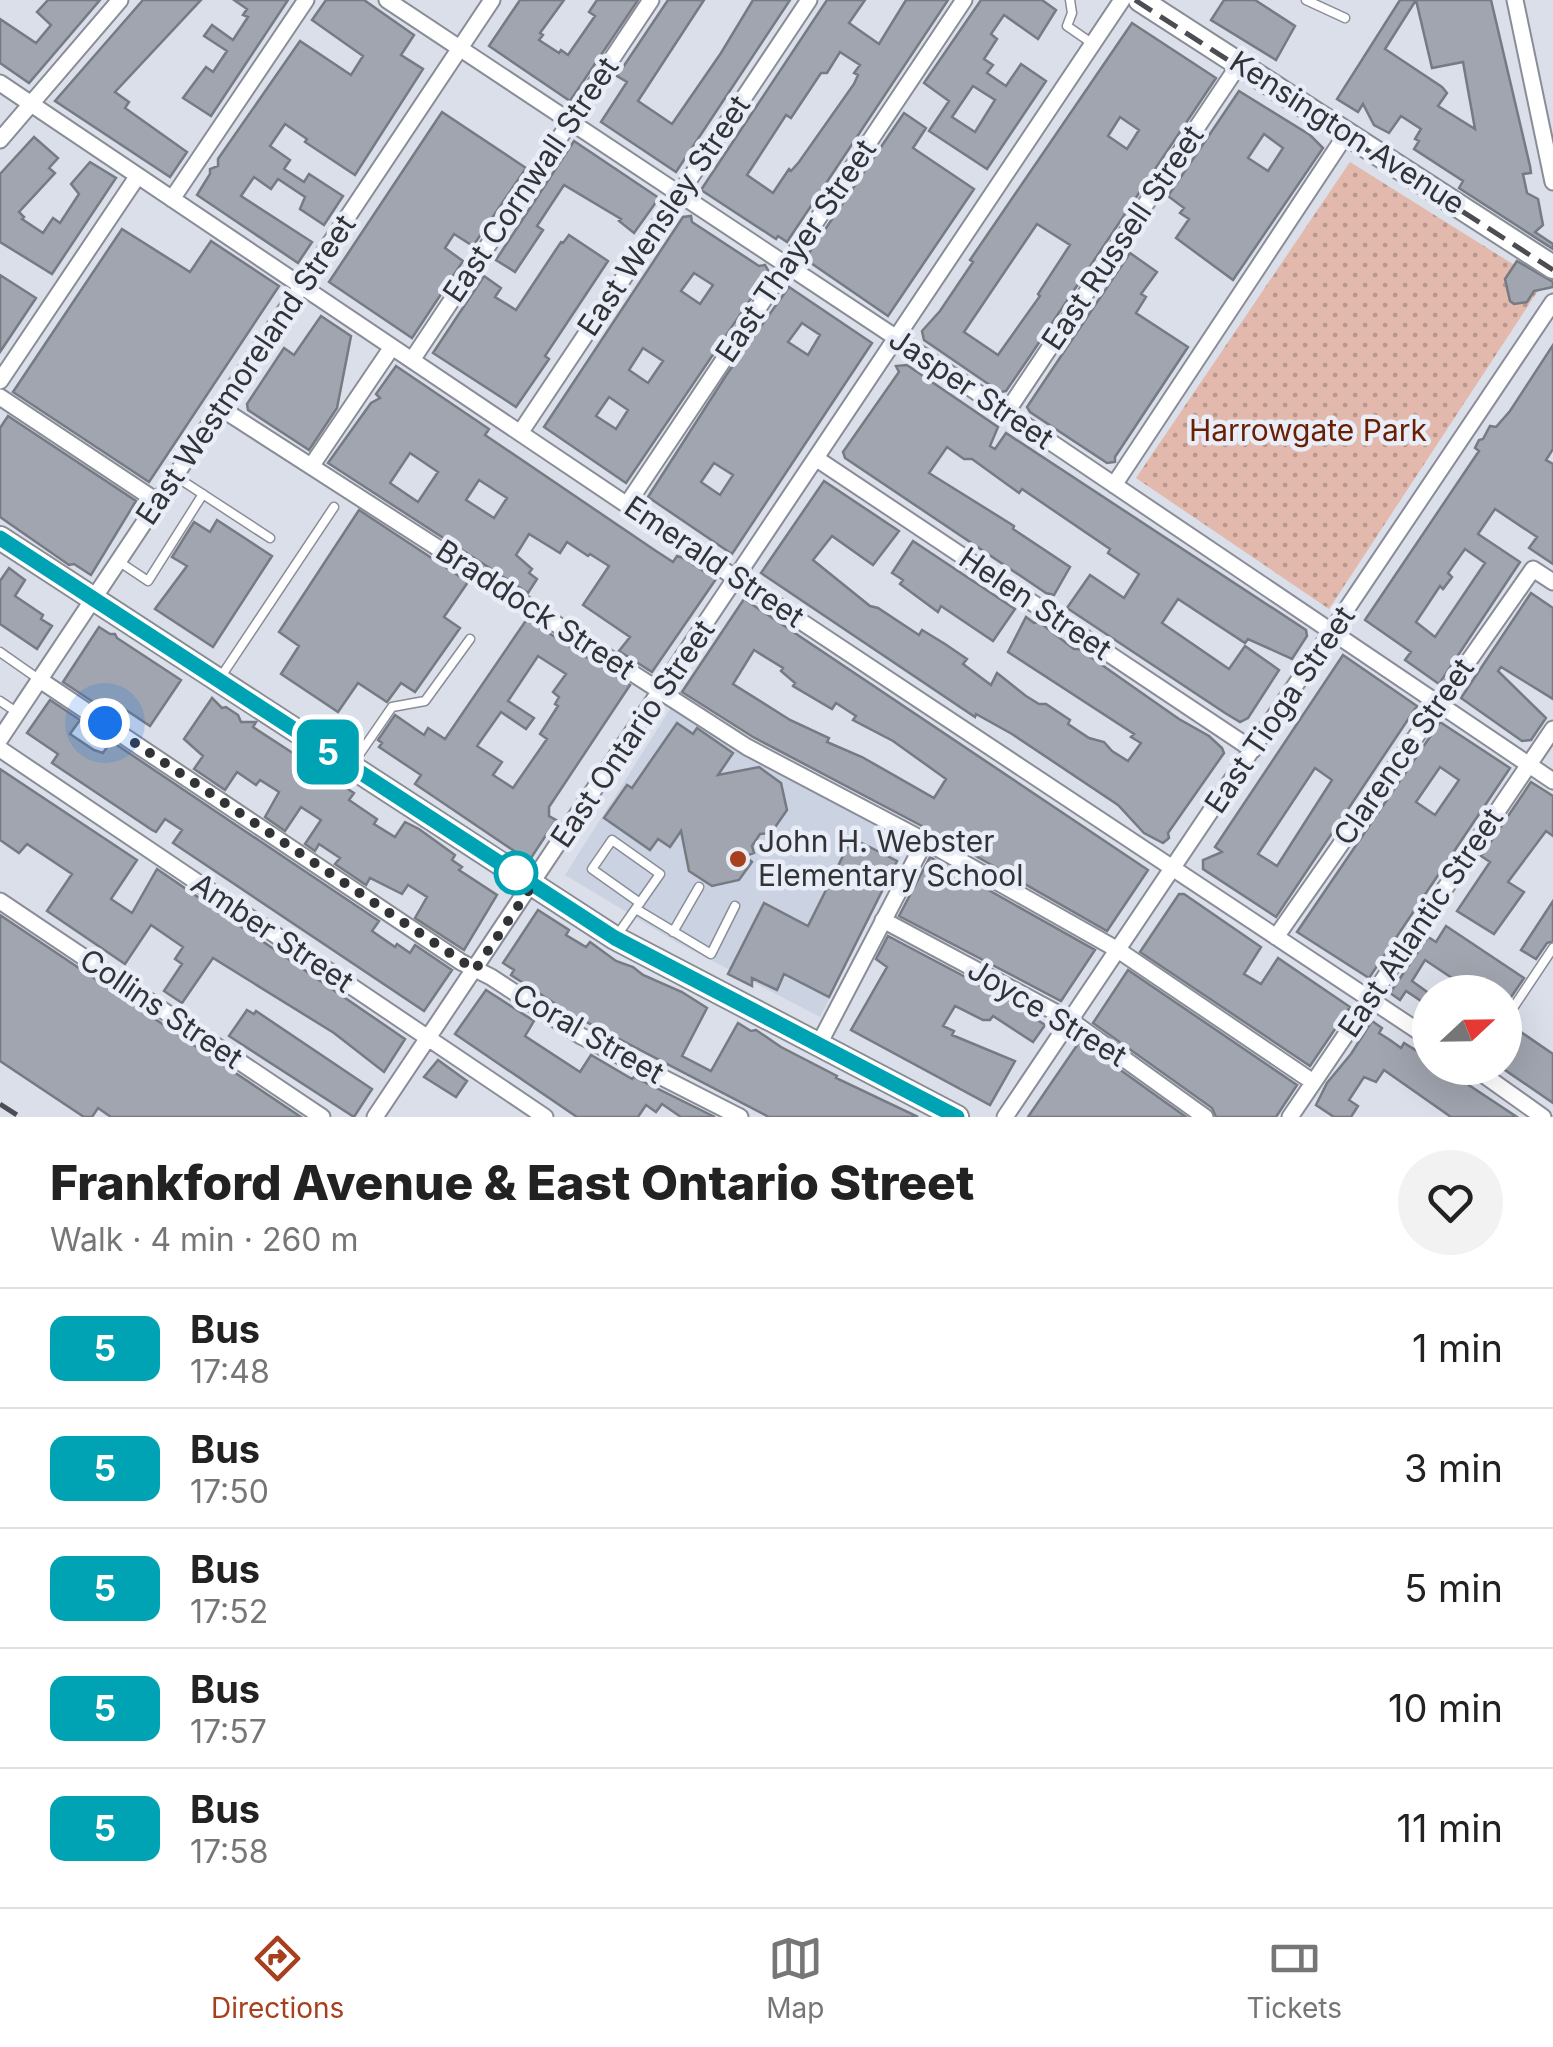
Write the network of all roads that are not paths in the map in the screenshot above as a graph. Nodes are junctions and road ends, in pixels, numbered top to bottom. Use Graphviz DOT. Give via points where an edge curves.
graph roads {
  1 [pos="120,0"];
  2 [pos="306,0"];
  3 [pos="386,0"];
  4 [pos="492,0"];
  5 [pos="651,0"];
  6 [pos="809,0"];
  7 [pos="964,0"];
  8 [pos="1070,0"];
  9 [pos="1122,0"];
  10 [pos="1140,0"];
  11 [pos="1306,0"];
  12 [pos="1515,0"];
  13 [pos="1345,18"];
  14 [pos="1094,44"];
  15 [pos="460,49"];
  16 [pos="1240,63"];
  17 [pos="0,83"];
  18 [pos="32,104"];
  19 [pos="570,121"];
  20 [pos="1347,133"];
  21 [pos="0,140"];
  22 [pos="137,177"];
  23 [pos="1553,182"];
  24 [pos="678,196"];
  25 [pos="172,199"];
  26 [pos="786,266"];
  27 [pos="1553,266"];
  28 [pos="302,287"];
  29 [pos="1553,302"];
  30 [pos="898,339"];
  31 [pos="392,348"];
  32 [pos="412,360"];
  33 [pos="0,381"];
  34 [pos="0,396"];
  35 [pos="222,408"];
  36 [pos="1006,413"];
  37 [pos="520,432"];
  38 [pos="817,458"];
  39 [pos="312,466"];
  40 [pos="176,476"];
  41 [pos="1114,485"];
  42 [pos="204,494"];
  43 [pos="158,502"];
  44 [pos="628,503"];
  45 [pos="334,506"];
  46 [pos="0,538"];
  47 [pos="270,538"];
  48 [pos="118,561"];
  49 [pos="737,579"];
  50 [pos="1553,582"];
  51 [pos="93,598"];
  52 [pos="1332,633"];
  53 [pos="470,639"];
  54 [pos="0,652"];
  55 [pos="40,680"];
  56 [pos="218,682"];
  57 [pos="662,692"];
  58 [pos="0,702"];
  59 [pos="1438,704"];
  60 [pos="18,713"];
  61 [pos="1553,729"];
  62 [pos="0,739"];
  63 [pos="0,748"];
  64 [pos="1253,750"];
  65 [pos="1528,765"];
  66 [pos="351,767"];
  67 [pos="1553,781"];
  68 [pos="925,841"];
  69 [pos="1173,869"];
  70 [pos="533,884"];
  71 [pos="698,887"];
  72 [pos="0,901"];
  73 [pos="638,906"];
  74 [pos="735,906"];
  75 [pos="883,920"];
  76 [pos="673,932"];
  77 [pos="1276,936"];
  78 [pos="615,938"];
  79 [pos="1553,948"];
  80 [pos="1118,950"];
  81 [pos="475,970"];
  82 [pos="1522,994"];
  83 [pos="1369,1000"];
  84 [pos="1070,1020"];
  85 [pos="1412,1027"];
  86 [pos="427,1038"];
  87 [pos="819,1044"];
  88 [pos="1313,1082"];
  89 [pos="1498,1085"];
  90 [pos="1297,1114"];
  91 [pos="322,1117"];
  92 [pos="375,1117"];
  93 [pos="545,1117"];
  94 [pos="740,1117"];
  95 [pos="957,1117"];
  96 [pos="1005,1117"];
  97 [pos="1205,1117"];
  98 [pos="1543,1117"];
  1 -- 18 [label="street"];
  2 -- 25 [label="street"];
  3 -- 15 [label="street, Jasper Street"];
  4 -- 15 [label="street, East Westmoreland Street"];
  5 -- 19 [label="street, East Cornwall Street"];
  6 -- 24 [label="street, East Wensley Street"];
  7 -- 26 [label="street, East Thayer Street"];
  8 -- 14 [label="lane" via="1067,26"];
  9 -- 14 [label="street, East Ontario Street"];
  10 -- 16 [label="main road, Kensington Avenue"];
  11 -- 13 [label="lane"];
  12 -- 23 [label="street"];
  14 -- 30 [label="street, East Ontario Street"];
  15 -- 19 [label="street, Jasper Street"];
  15 -- 28 [label="street, East Westmoreland Street"];
  16 -- 20 [label="main road, Kensington Avenue"];
  16 -- 36 [label="street, East Russell Street"];
  17 -- 18 [label="street, Emerald Street"];
  18 -- 21 [label="street"];
  18 -- 22 [label="street, Emerald Street"];
  19 -- 24 [label="street, Jasper Street"];
  19 -- 32 [label="street, East Cornwall Street"];
  20 -- 27 [label="main road, Kensington Avenue"];
  20 -- 41 [label="street"];
  22 -- 25 [label="street, Emerald Street"];
  22 -- 33 [label="street"];
  24 -- 26 [label="street, Jasper Street"];
  24 -- 37 [label="street, East Wensley Street"];
  25 -- 28 [label="street, Emerald Street"];
  26 -- 30 [label="street, Jasper Street"];
  26 -- 44 [label="street, East Thayer Street"];
  28 -- 31 [label="street, Emerald Street"];
  28 -- 35 [label="street, East Westmoreland Street"];
  29 -- 52 [label="street, East Tioga Street"];
  30 -- 36 [label="street, Jasper Street"];
  30 -- 38 [label="street, East Ontario Street"];
  31 -- 32 [label="street, Emerald Street"];
  31 -- 39 [label="street"];
  32 -- 37 [label="street, Emerald Street"];
  34 -- 43 [label="street"];
  35 -- 39 [label="street, Braddock Street"];
  35 -- 40 [label="street, East Westmoreland Street"];
  36 -- 41 [label="street, Jasper Street"];
  37 -- 44 [label="street, Emerald Street"];
  38 -- 49 [label="street, East Ontario Street"];
  38 -- 64 [label="street, Helen Street"];
  39 -- 57 [label="street, Braddock Street"];
  40 -- 42 [label="lane"];
  40 -- 43 [label="street, East Westmoreland Street"];
  41 -- 52 [label="street, Jasper Street"];
  42 -- 47 [label="lane"];
  42 -- 48 [label="lane" via="148,581"];
  43 -- 48 [label="street, East Westmoreland Street"];
  44 -- 49 [label="street, Emerald Street"];
  45 -- 56 [label="lane"];
  46 -- 51 [label="main road"];
  48 -- 51 [label="street, East Westmoreland Street"];
  49 -- 57 [label="street, East Ontario Street"];
  49 -- 69 [label="street, Emerald Street"];
  50 -- 59 [label="street, Clarence Street" via="1533,568"];
  51 -- 55 [label="street, East Westmoreland Street"];
  51 -- 56 [label="main road"];
  52 -- 59 [label="street, Jasper Street"];
  52 -- 64 [label="street, East Tioga Street"];
  53 -- 66 [label="lane" via="425,701 392,707"];
  54 -- 55 [label="lane"];
  55 -- 60 [label="street, East Westmoreland Street"];
  55 -- 81 [label="street, Coral Street"];
  56 -- 66 [label="main road"];
  57 -- 68 [label="street, Braddock Street" via="747,747"];
  57 -- 70 [label="street, East Ontario Street"];
  58 -- 60 [label="lane"];
  59 -- 65 [label="street, Jasper Street"];
  59 -- 77 [label="street, Clarence Street"];
  60 -- 62 [label="street, East Westmoreland Street"];
  61 -- 65 [label="street, East Atlantic Street"];
  63 -- 86 [label="street, Amber Street"];
  64 -- 69 [label="street, East Tioga Street"];
  65 -- 67 [label="street, Jasper Street"];
  65 -- 83 [label="street, East Atlantic Street"];
  66 -- 70 [label="main road"];
  68 -- 75 [label="street"];
  68 -- 80 [label="street, Braddock Street"];
  69 -- 77 [label="street, Emerald Street"];
  69 -- 80 [label="street, East Tioga Street"];
  70 -- 78 [label="main road"];
  70 -- 81 [label="street, East Ontario Street"];
  71 -- 76 [label="lane"];
  72 -- 91 [label="street, Collins Street"];
  73 -- 73 [label="lane" via="660,874 612,840 592,869"];
  73 -- 76 [label="lane"];
  73 -- 78 [label="lane"];
  74 -- 76 [label="lane" via="711,954"];
  75 -- 84 [label="street, Joyce Street"];
  75 -- 87 [label="street"];
  77 -- 83 [label="street, Emerald Street"];
  78 -- 87 [label="main road"];
  79 -- 82 [label="lane"];
  80 -- 84 [label="street, East Tioga Street"];
  80 -- 88 [label="street, Braddock Street"];
  81 -- 86 [label="street, East Ontario Street"];
  81 -- 94 [label="street, Coral Street" via="581,1036"];
  83 -- 85 [label="street, Emerald Street"];
  83 -- 88 [label="street, East Atlantic Street"];
  84 -- 96 [label="street, East Tioga Street"];
  84 -- 97 [label="street, Joyce Street"];
  86 -- 92 [label="street, East Ontario Street"];
  86 -- 93 [label="street, Amber Street"];
  87 -- 95 [label="main road"];
  88 -- 90 [label="street, East Atlantic Street"];
  89 -- 98 [label="street"];
}
